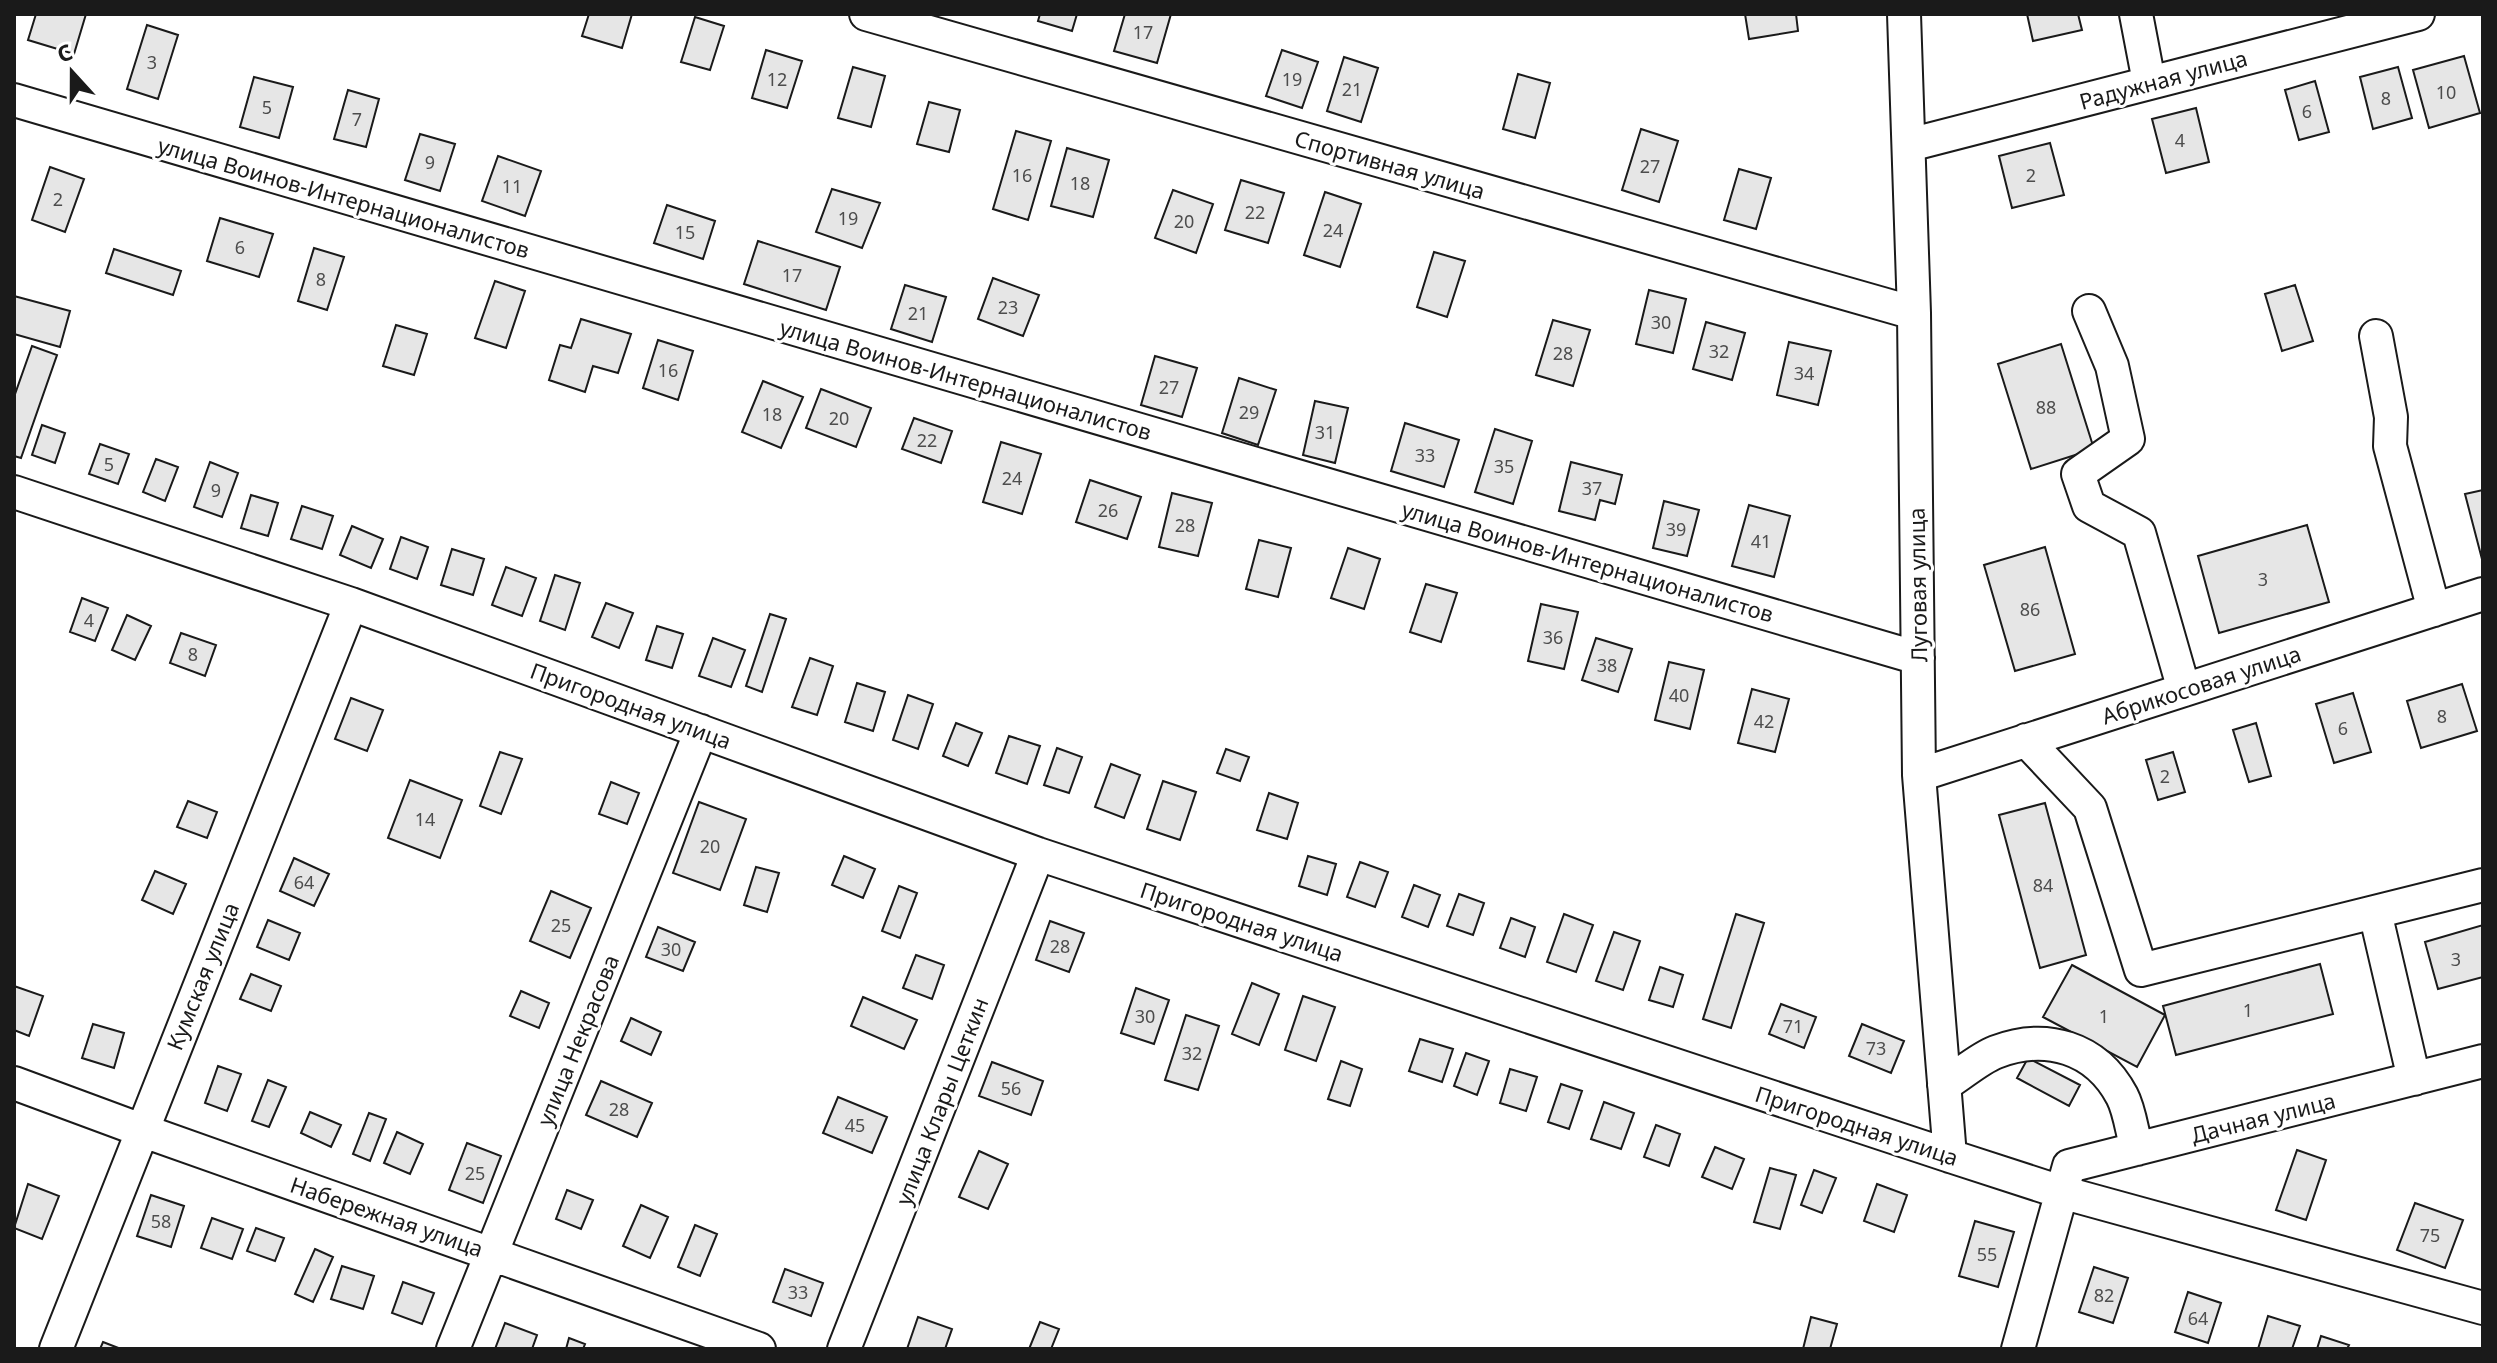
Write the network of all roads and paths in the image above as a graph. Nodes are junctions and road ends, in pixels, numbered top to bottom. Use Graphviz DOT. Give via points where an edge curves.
graph roads {
  1 [pos="866,14"];
  2 [pos="1904,14"];
  3 [pos="2136,14"];
  4 [pos="2418,14"];
  5 [pos="2352,22"];
  6 [pos="2149,82"];
  7 [pos="14,100"];
  8 [pos="1909,145"];
  9 [pos="2089,311"];
  10 [pos="1914,313"];
  11 [pos="2376,336"];
  12 [pos="14,492"];
  13 [pos="2483,594"];
  14 [pos="351,604"];
  15 [pos="2434,610"];
  16 [pos="1918,658"];
  17 [pos="2184,690"];
  18 [pos="701,731"];
  19 [pos="2026,740"];
  20 [pos="1919,775"];
  21 [pos="1038,854"];
  22 [pos="2483,885"];
  23 [pos="2375,912"];
  24 [pos="2483,1061"];
  25 [pos="2414,1079"];
  26 [pos="14,1083"];
  27 [pos="1944,1085"];
  28 [pos="141,1130"];
  29 [pos="2137,1149"];
  30 [pos="1950,1156"];
  31 [pos="2061,1192"];
  32 [pos="491,1252"];
  33 [pos="2483,1308"];
  34 [pos="56,1349"];
  35 [pos="453,1349"];
  36 [pos="759,1349"];
  37 [pos="844,1349"];
  38 [pos="2018,1349"];
  1 -- 10 [label="street, Спортивная улица"];
  2 -- 8 [label="street, Луговая улица"];
  3 -- 6 [label="street"];
  4 -- 5 [label="street, Радужная улица"];
  5 -- 6 [label="street, Радужная улица"];
  6 -- 8 [label="street, Радужная улица"];
  7 -- 16 [label="street, улица Воинов-Интернационалистов"];
  8 -- 10 [label="street, Луговая улица"];
  9 -- 17 [label="street" via="2112,366 2128,439 2078,474 2089,506 2139,533"];
  10 -- 16 [label="street, Луговая улица"];
  11 -- 15 [label="street" via="2391,417 2390,446"];
  12 -- 14 [label="street, Пригородная улица"];
  13 -- 15 [label="street, Абрикосовая улица"];
  14 -- 18 [label="street, Пригородная улица"];
  14 -- 28 [label="street, Кумская улица"];
  15 -- 17 [label="street, Абрикосовая улица"];
  16 -- 20 [label="street, Луговая улица"];
  17 -- 19 [label="street, Абрикосовая улица"];
  18 -- 21 [label="street, Пригородная улица"];
  18 -- 32 [label="street, улица Некрасова"];
  19 -- 20 [label="street, Абрикосовая улица"];
  19 -- 23 [label="street" via="2090,808 2141,970"];
  20 -- 27 [label="street, Луговая улица"];
  21 -- 30 [label="street, Пригородная улица"];
  21 -- 37 [label="street, улица Клары Цеткин"];
  22 -- 23 [label="street"];
  23 -- 25 [label="street"];
  24 -- 25 [label="street, Дачная улица"];
  25 -- 29 [label="street, Дачная улица"];
  26 -- 28 [label="street, Набережная улица"];
  27 -- 29 [label="street" via="1995,1053 2043,1042 2072,1048 2101,1067 2123,1097"];
  27 -- 30 [label="street, Луговая улица"];
  28 -- 32 [label="street, Набережная улица"];
  28 -- 34 [label="street, Кумская улица"];
  29 -- 31 [label="street, Дачная улица" via="2069,1166"];
  30 -- 31 [label="street, Пригородная улица"];
  31 -- 33 [label="street, Пригородная улица"];
  31 -- 38 [label="street"];
  32 -- 35 [label="street, улица Некрасова"];
  32 -- 36 [label="street, Набережная улица"];
}
